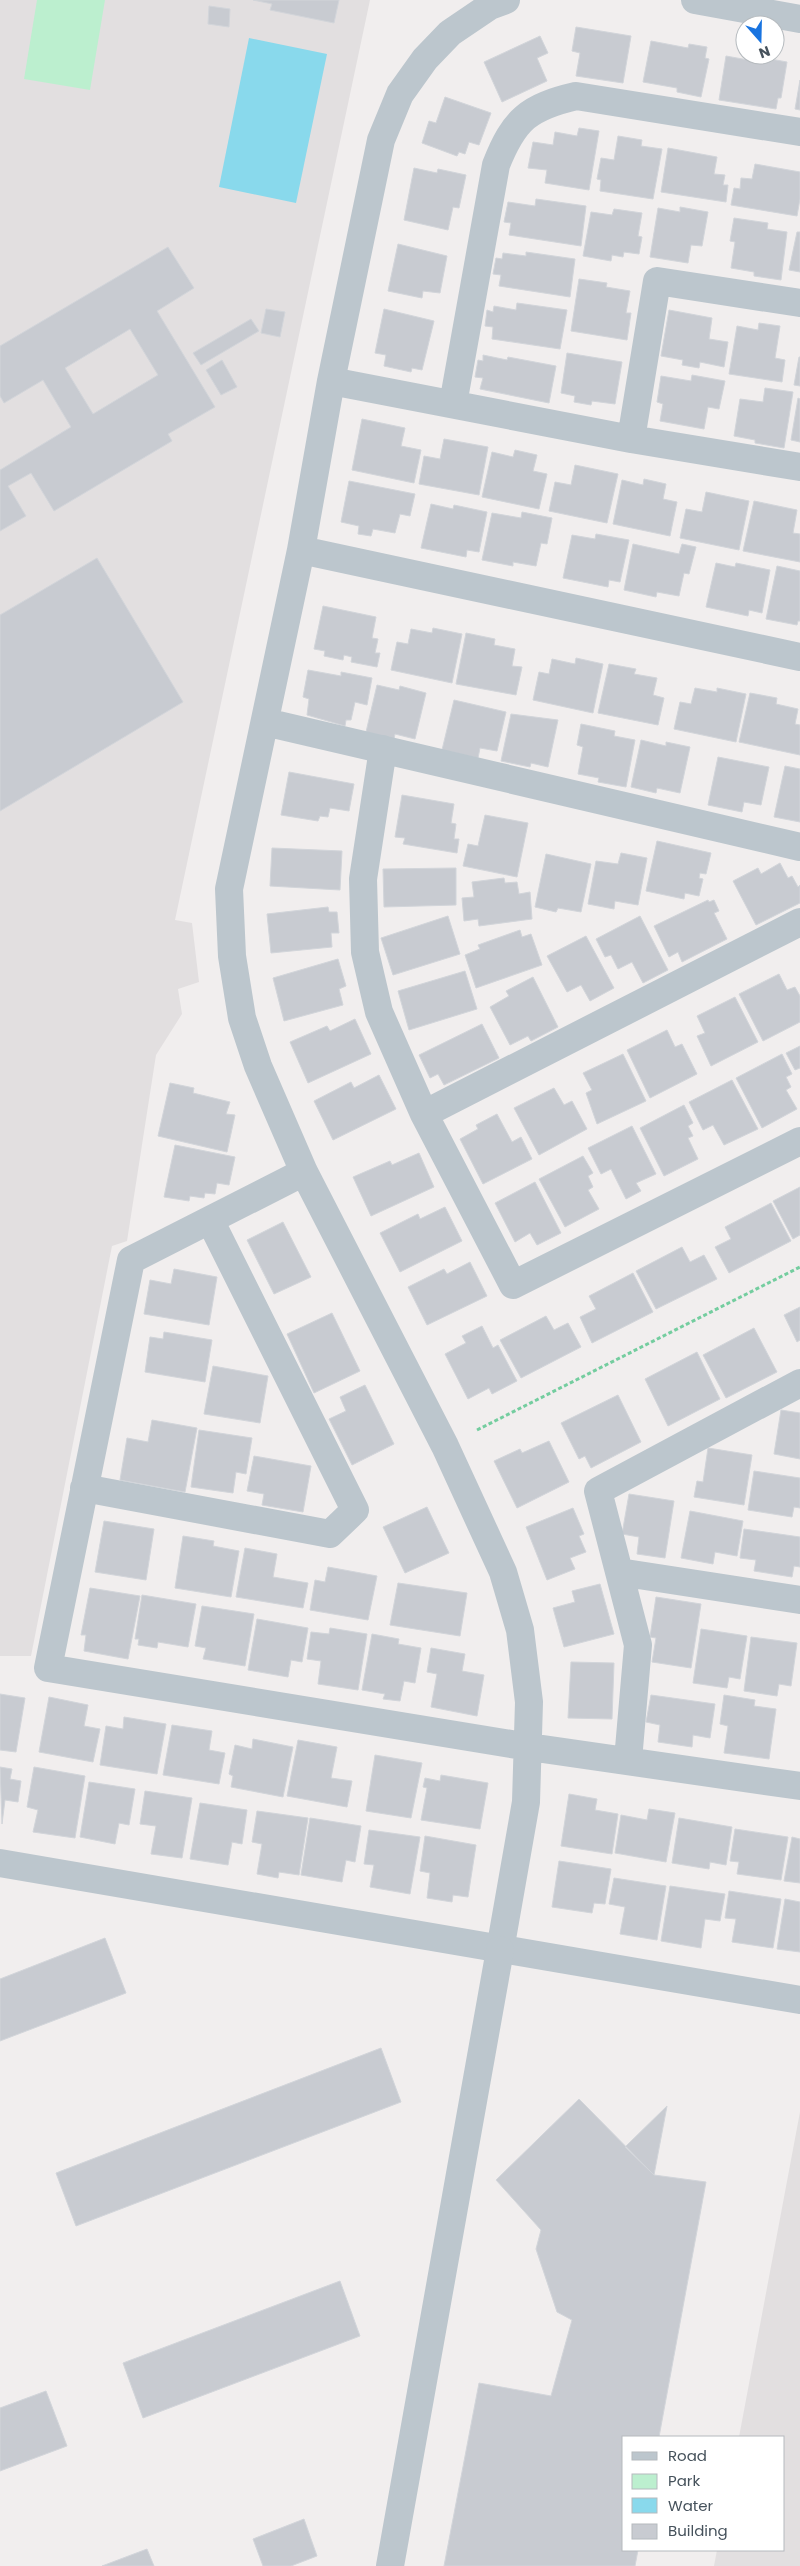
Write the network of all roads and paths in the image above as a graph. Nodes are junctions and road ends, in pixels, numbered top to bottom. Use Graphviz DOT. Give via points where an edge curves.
graph roads {
  1 [pos="506,0"];
  2 [pos="695,0"];
  3 [pos="800,19"];
  4 [pos="800,132"];
  5 [pos="800,303"];
  6 [pos="331,381"];
  7 [pos="453,404"];
  8 [pos="631,439"];
  9 [pos="800,467"];
  10 [pos="300,550"];
  11 [pos="800,657"];
  12 [pos="265,722"];
  13 [pos="383,749"];
  14 [pos="800,847"];
  15 [pos="800,922"];
  16 [pos="424,1114"];
  17 [pos="800,1141"];
  18 [pos="304,1172"];
  19 [pos="210,1220"];
  20 [pos="800,1266"];
  21 [pos="800,1383"];
  22 [pos="445,1446"];
  23 [pos="84,1488"];
  24 [pos="619,1572"];
  25 [pos="800,1600"];
  26 [pos="528,1747"];
  27 [pos="628,1760"];
  28 [pos="800,1786"];
  29 [pos="0,1863"];
  30 [pos="500,1950"];
  31 [pos="800,2000"];
  32 [pos="390,2566"];
  1 -- 6 [label="street" via="490,6 450,33 425,59 400,94 379,150"];
  2 -- 3 [label="street"];
  4 -- 7 [label="street" via="576,96 546,103 524,117 506,139 496,165"];
  5 -- 8 [label="street" via="657,281"];
  6 -- 7 [label="street"];
  6 -- 10 [label="street"];
  7 -- 8 [label="street"];
  8 -- 9 [label="street"];
  10 -- 11 [label="street"];
  10 -- 12 [label="street"];
  12 -- 13 [label="street"];
  12 -- 18 [label="street" via="230,890 232,956 244,1026"];
  13 -- 14 [label="street"];
  13 -- 16 [label="street" via="363,879 365,952 379,1012"];
  15 -- 16 [label="street"];
  16 -- 17 [label="street" via="513,1285"];
  18 -- 19 [label="street"];
  18 -- 22 [label="street"];
  19 -- 23 [label="street" via="131,1260"];
  19 -- 23 [label="street" via="354,1510 330,1534"];
  20 -- 22 [label="path"];
  21 -- 24 [label="street" via="598,1491"];
  22 -- 26 [label="street" via="503,1572 520,1630 529,1702"];
  23 -- 26 [label="street" via="48,1668"];
  24 -- 25 [label="street"];
  24 -- 27 [label="street" via="638,1645"];
  26 -- 27 [label="street"];
  26 -- 30 [label="street" via="526,1802"];
  27 -- 28 [label="street"];
  29 -- 30 [label="street"];
  30 -- 31 [label="street"];
  30 -- 32 [label="street"];
}
